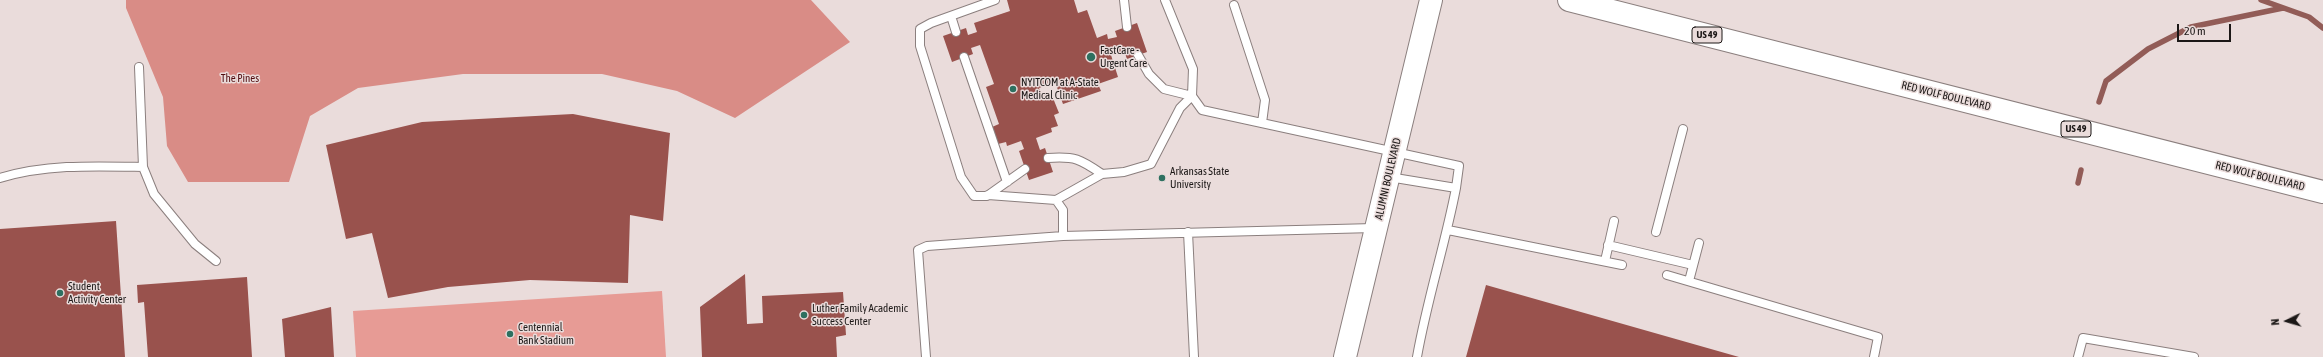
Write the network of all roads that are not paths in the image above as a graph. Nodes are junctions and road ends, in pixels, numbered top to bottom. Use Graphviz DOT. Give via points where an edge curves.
graph roads {
  1 [pos="995,0"];
  2 [pos="1124,0"];
  3 [pos="1166,0"];
  4 [pos="1431,0"];
  5 [pos="1569,0"];
  6 [pos="1234,5"];
  7 [pos="951,16"];
  8 [pos="1127,27"];
  9 [pos="956,32"];
  10 [pos="1138,55"];
  11 [pos="964,57"];
  12 [pos="139,67"];
  13 [pos="1192,96"];
  14 [pos="1262,123"];
  15 [pos="1683,130"];
  16 [pos="1395,152"];
  17 [pos="1048,158"];
  18 [pos="142,167"];
  19 [pos="1025,169"];
  20 [pos="1102,174"];
  21 [pos="1389,177"];
  22 [pos="0,178"];
  23 [pos="1007,182"];
  24 [pos="1456,188"];
  25 [pos="2323,192"];
  26 [pos="988,195"];
  27 [pos="1056,200"];
  28 [pos="1614,221"];
  29 [pos="1377,228"];
  30 [pos="1448,230"];
  31 [pos="1188,232"];
  32 [pos="1656,232"];
  33 [pos="1063,236"];
  34 [pos="1699,243"];
  35 [pos="1608,245"];
  36 [pos="216,260"];
  37 [pos="1605,261"];
  38 [pos="1622,265"];
  39 [pos="1693,265"];
  40 [pos="1667,275"];
  41 [pos="1689,281"];
  42 [pos="926,357"];
  43 [pos="1194,357"];
  44 [pos="1345,357"];
  45 [pos="1417,357"];
  46 [pos="1874,357"];
  47 [pos="2078,357"];
  48 [pos="2194,357"];
  1 -- 7 [label="lane"];
  2 -- 8 [label="lane"];
  3 -- 13 [label="lane" via="1193,69"];
  4 -- 16 [label="main road, ALUMNI BOULEVARD"];
  5 -- 25 [label="main road, RED WOLF BOULEVARD / US 49"];
  6 -- 14 [label="lane" via="1265,100"];
  7 -- 9 [label="lane"];
  7 -- 26 [label="lane" via="920,29 920,46 961,177 974,196"];
  10 -- 13 [label="lane" via="1149,74 1164,89"];
  11 -- 23 [label="lane"];
  12 -- 18 [label="lane"];
  13 -- 14 [label="lane" via="1202,110"];
  13 -- 20 [label="lane" via="1180,108 1151,164 1124,172"];
  14 -- 16 [label="lane"];
  15 -- 32 [label="lane"];
  16 -- 21 [label="main road, ALUMNI BOULEVARD"];
  16 -- 24 [label="lane" via="1459,166"];
  17 -- 20 [label="lane" via="1069,156"];
  18 -- 22 [label="lane" via="84,165 16,173"];
  18 -- 36 [label="lane" via="154,194 195,244"];
  19 -- 23 [label="lane"];
  20 -- 27 [label="lane"];
  21 -- 24 [label="lane"];
  21 -- 29 [label="main road, ALUMNI BOULEVARD"];
  23 -- 26 [label="lane"];
  24 -- 30 [label="lane"];
  26 -- 27 [label="lane"];
  27 -- 33 [label="lane" via="1063,210"];
  28 -- 35 [label="lane"];
  29 -- 31 [label="lane"];
  29 -- 44 [label="main road, ALUMNI BOULEVARD"];
  30 -- 37 [label="lane"];
  30 -- 45 [label="lane" via="1426,310"];
  31 -- 33 [label="lane"];
  31 -- 43 [label="lane"];
  33 -- 42 [label="lane" via="927,246 918,250"];
  34 -- 39 [label="lane"];
  35 -- 37 [label="lane"];
  35 -- 39 [label="lane"];
  37 -- 38 [label="lane"];
  39 -- 41 [label="lane"];
  40 -- 41 [label="lane"];
  41 -- 46 [label="lane" via="1878,337"];
  47 -- 48 [label="lane" via="2083,338"];
}
